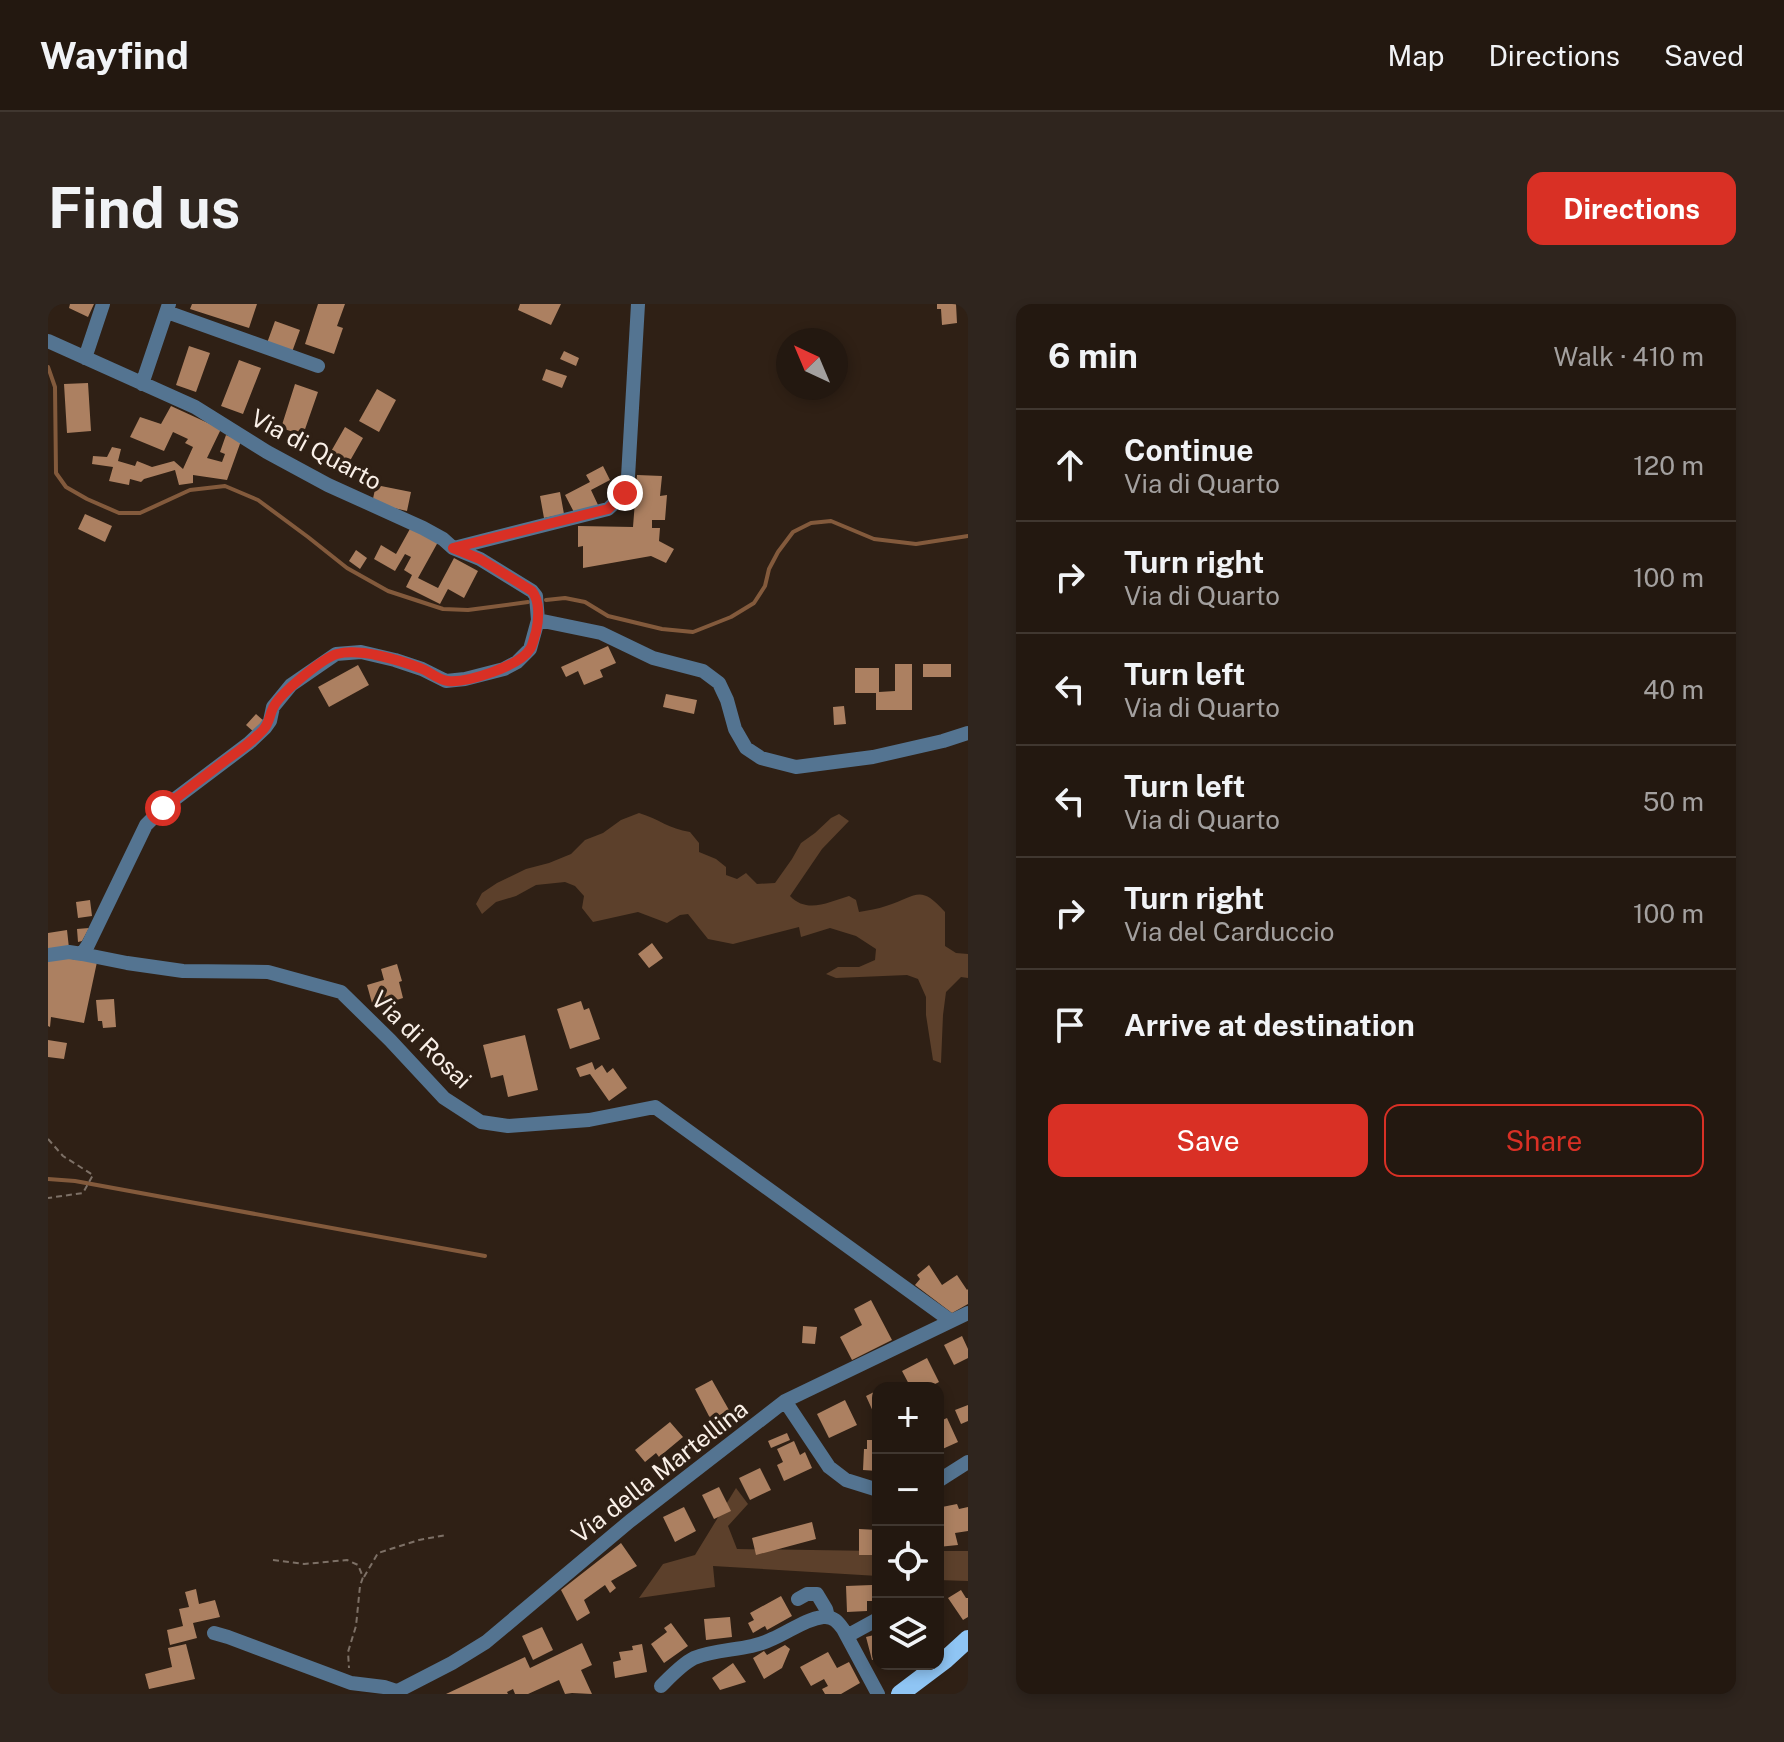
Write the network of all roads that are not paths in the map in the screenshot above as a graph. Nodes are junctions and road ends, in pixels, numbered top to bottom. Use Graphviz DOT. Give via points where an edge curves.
graph roads {
  1 [pos="103,304"];
  2 [pos="638,304"];
  3 [pos="168,308"];
  4 [pos="48,341"];
  5 [pos="85,358"];
  6 [pos="318,366"];
  7 [pos="142,384"];
  8 [pos="453,548"];
  9 [pos="538,620"];
  10 [pos="968,733"];
  11 [pos="82,954"];
  12 [pos="48,955"];
  13 [pos="968,1313"];
  14 [pos="951,1321"];
  15 [pos="785,1401"];
  16 [pos="968,1462"];
  17 [pos="944,1477"];
  18 [pos="872,1488"];
  19 [pos="798,1599"];
  20 [pos="828,1617"];
  21 [pos="872,1622"];
  22 [pos="221,1635"];
  23 [pos="847,1636"];
  24 [pos="968,1639"];
  25 [pos="661,1686"];
  26 [pos="394,1693"];
  27 [pos="878,1694"];
  28 [pos="900,1694"];
  1 -- 5 [label="street"];
  2 -- 8 [label="street" via="625,493 608,509"];
  3 -- 6 [label="street"];
  3 -- 7 [label="street"];
  4 -- 5 [label="street, Via di Quarto"];
  5 -- 7 [label="street, Via di Quarto"];
  7 -- 8 [label="street, Via di Quarto" via="195,407 267,452 423,528"];
  8 -- 9 [label="street, Via di Quarto" via="532,591"];
  9 -- 10 [label="street" via="601,633 653,658 703,671 719,683 746,748 761,758 796,767 873,757"];
  9 -- 11 [label="street" via="530,649 504,669 446,681 361,652 336,654 291,685 273,707 265,728 146,825"];
  11 -- 12 [label="street"];
  11 -- 14 [label="street, Via di Rosai" via="183,971 268,972 341,992 444,1098 481,1122 508,1126 589,1120 655,1107"];
  13 -- 14 [label="street, Via della Martellina"];
  14 -- 15 [label="street, Via della Martellina"];
  15 -- 18 [label="street" via="829,1467 846,1480"];
  15 -- 26 [label="street, Via della Martellina" via="486,1642"];
  16 -- 17 [label="street"];
  19 -- 20 [label="street" via="817,1594"];
  20 -- 23 [label="street"];
  20 -- 25 [label="street" via="759,1644 694,1658"];
  21 -- 23 [label="street"];
  22 -- 26 [label="street, Via della Martellina" via="351,1683"];
  23 -- 27 [label="street"];
  24 -- 28 [label="main road"];
}
